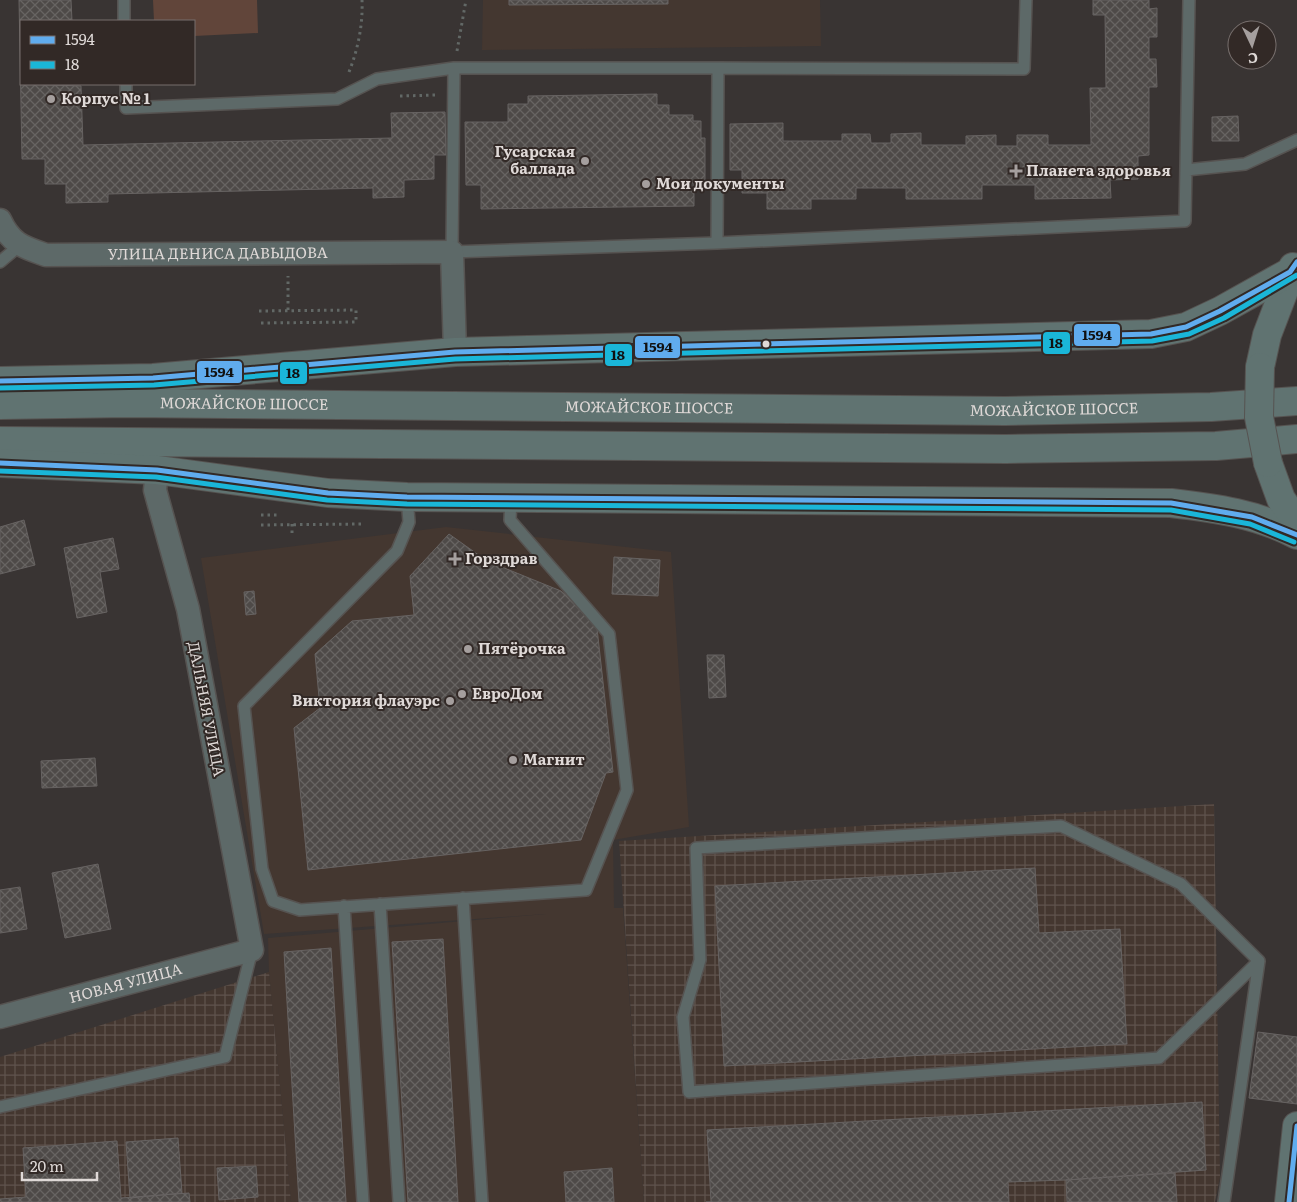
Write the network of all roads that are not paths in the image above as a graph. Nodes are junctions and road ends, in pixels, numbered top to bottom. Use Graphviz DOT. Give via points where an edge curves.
graph roads {
  1 [pos="124,0"];
  2 [pos="1026,0"];
  3 [pos="1189,0"];
  4 [pos="124,20"];
  5 [pos="454,68"];
  6 [pos="718,68"];
  7 [pos="126,85"];
  8 [pos="1297,140"];
  9 [pos="1186,170"];
  10 [pos="0,220"];
  11 [pos="717,243"];
  12 [pos="19,246"];
  13 [pos="452,252"];
  14 [pos="0,262"];
  15 [pos="1293,267"];
  16 [pos="455,352"];
  17 [pos="0,381"];
  18 [pos="1297,401"];
  19 [pos="0,404"];
  20 [pos="1297,440"];
  21 [pos="0,441"];
  22 [pos="0,463"];
  23 [pos="157,470"];
  24 [pos="407,497"];
  25 [pos="511,499"];
  26 [pos="1297,522"];
  27 [pos="1297,535"];
  28 [pos="462,898"];
  29 [pos="380,904"];
  30 [pos="344,906"];
  31 [pos="252,950"];
  32 [pos="1259,961"];
  33 [pos="0,1017"];
  34 [pos="0,1107"];
  35 [pos="1297,1126"];
  36 [pos="362,1202"];
  37 [pos="399,1202"];
  38 [pos="482,1202"];
  39 [pos="1224,1202"];
  40 [pos="1289,1202"];
  1 -- 4 [label="lane"];
  2 -- 6 [label="lane" via="1024,69"];
  3 -- 9 [label="lane"];
  5 -- 6 [label="lane"];
  5 -- 7 [label="lane" via="377,79 337,99 126,108"];
  5 -- 13 [label="lane"];
  6 -- 11 [label="lane"];
  8 -- 9 [label="lane" via="1245,164"];
  9 -- 11 [label="lane" via="1185,221"];
  10 -- 12 [label="street"];
  11 -- 13 [label="lane"];
  12 -- 13 [label="street, УЛИЦА ДЕНИСА ДАВЫДОВА" via="46,255"];
  12 -- 14 [label="lane"];
  13 -- 16 [label="street"];
  15 -- 16 [label="main road" via="1220,312 1186,327 1151,334"];
  15 -- 26 [label="main road, bridge" via="1267,336 1260,367 1259,417 1268,463 1282,499"];
  16 -- 17 [label="main road" via="153,378"];
  18 -- 19 [label="main road, МОЖАЙСКОЕ ШОССЕ" via="1211,407 1005,411"];
  20 -- 21 [label="main road" via="1216,446 1006,449"];
  22 -- 23 [label="main road"];
  23 -- 24 [label="main road" via="328,493"];
  23 -- 31 [label="street, ДАЛЬНЯЯ УЛИЦА" via="155,490 188,610"];
  24 -- 25 [label="main road"];
  24 -- 30 [label="lane" via="408,522 396,551 244,706 262,869 274,901 300,910"];
  25 -- 27 [label="main road" via="1171,503 1222,508"];
  25 -- 28 [label="lane" via="510,520 609,634 627,790 586,890"];
  28 -- 29 [label="lane"];
  28 -- 38 [label="lane"];
  29 -- 30 [label="lane"];
  29 -- 37 [label="lane"];
  30 -- 36 [label="lane"];
  31 -- 33 [label="street, НОВАЯ УЛИЦА"];
  31 -- 34 [label="lane" via="225,1057"];
  32 -- 32 [label="lane" via="1181,884 1061,826 696,848 700,960 683,1017 689,1092 1159,1058"];
  32 -- 39 [label="lane"];
  35 -- 40 [label="main road"];
}
